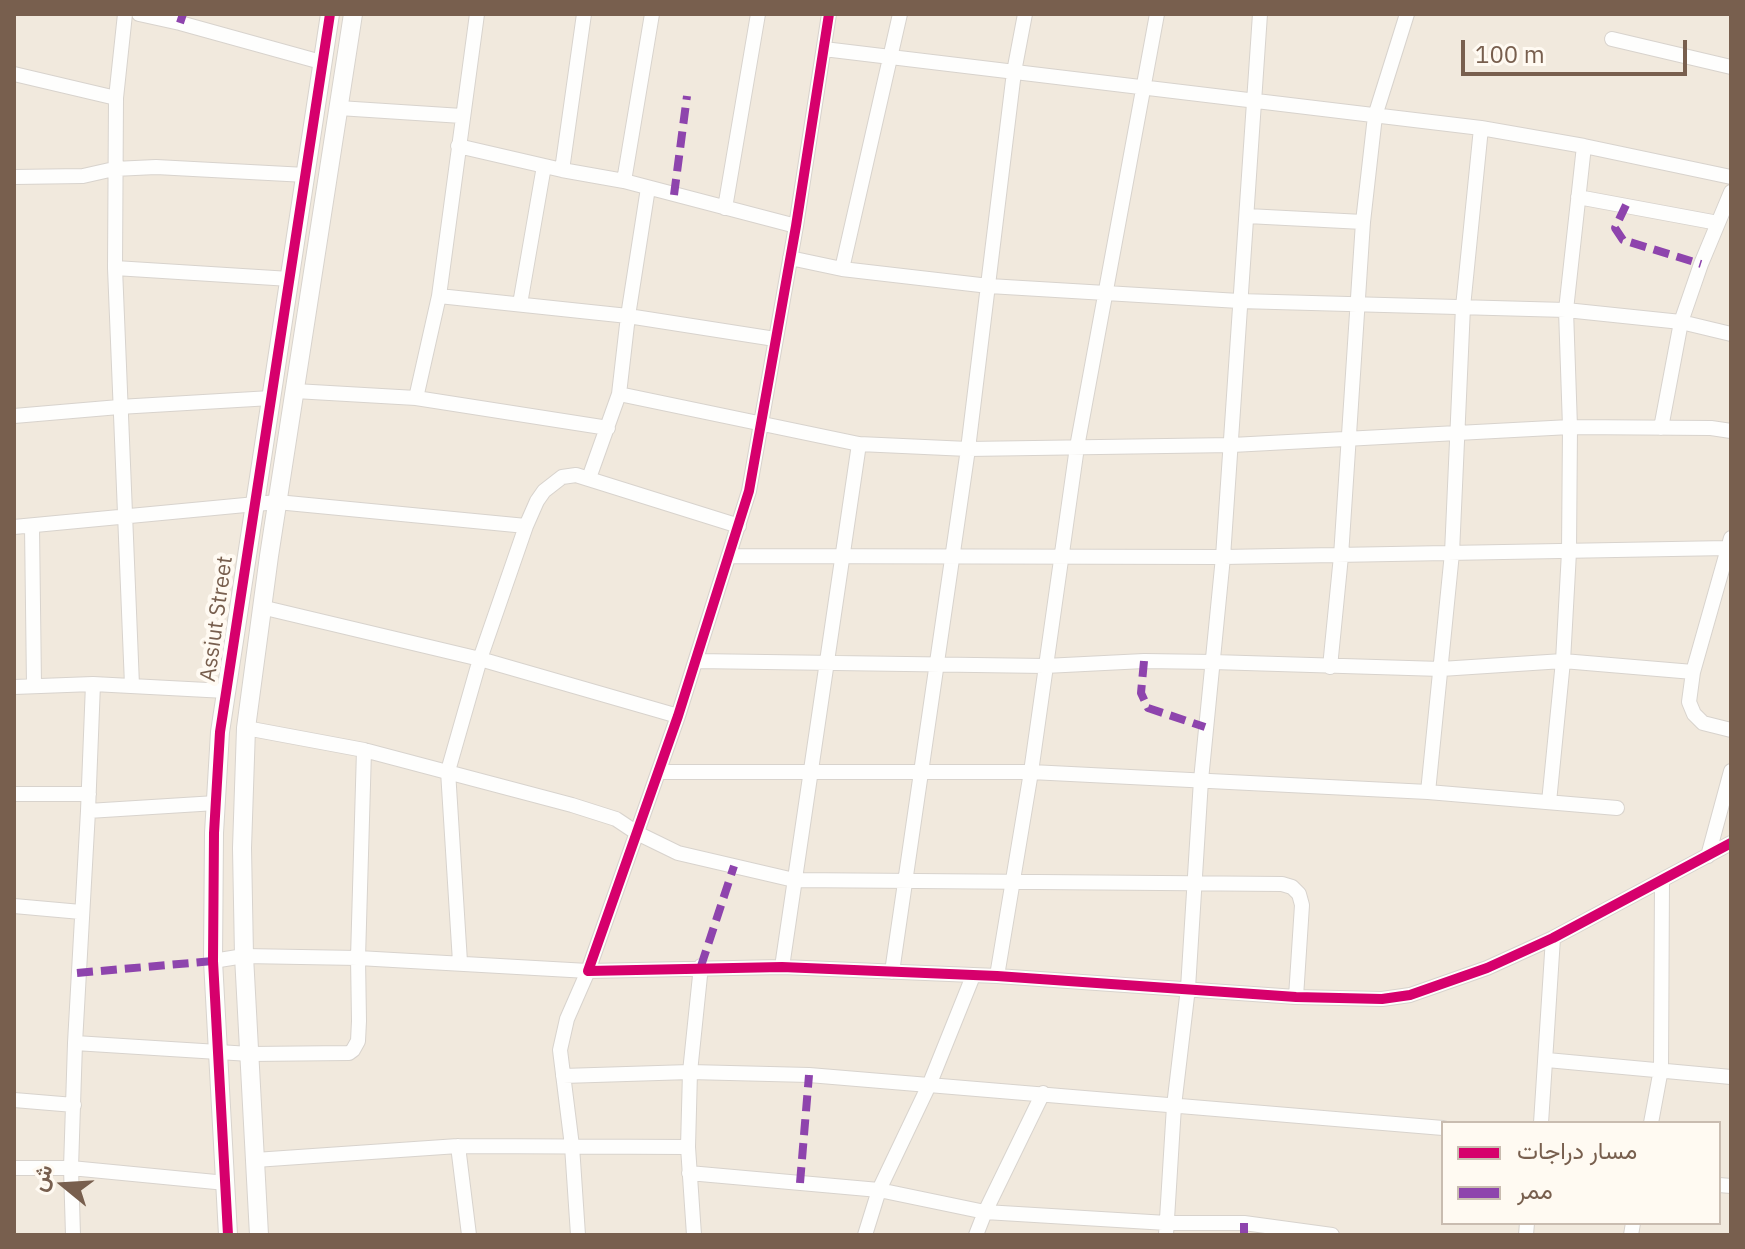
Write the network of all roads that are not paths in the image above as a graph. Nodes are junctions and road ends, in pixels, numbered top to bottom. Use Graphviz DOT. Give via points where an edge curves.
graph roads {
  1 [pos="125,14"];
  2 [pos="139,14"];
  3 [pos="330,14"];
  4 [pos="353,14"];
  5 [pos="477,14"];
  6 [pos="584,14"];
  7 [pos="652,14"];
  8 [pos="758,14"];
  9 [pos="829,14"];
  10 [pos="900,14"];
  11 [pos="1025,14"];
  12 [pos="1157,14"];
  13 [pos="1260,14"];
  14 [pos="1407,14"];
  15 [pos="1612,39"];
  16 [pos="824,49"];
  17 [pos="889,56"];
  18 [pos="321,62"];
  19 [pos="1731,67"];
  20 [pos="1014,72"];
  21 [pos="14,74"];
  22 [pos="1142,85"];
  23 [pos="116,98"];
  24 [pos="1255,102"];
  25 [pos="339,108"];
  26 [pos="462,116"];
  27 [pos="1375,116"];
  28 [pos="1481,128"];
  29 [pos="458,146"];
  30 [pos="1584,146"];
  31 [pos="544,166"];
  32 [pos="114,169"];
  33 [pos="562,170"];
  34 [pos="306,175"];
  35 [pos="14,177"];
  36 [pos="1731,177"];
  37 [pos="624,181"];
  38 [pos="648,188"];
  39 [pos="1731,192"];
  40 [pos="1578,197"];
  41 [pos="725,208"];
  42 [pos="1247,216"];
  43 [pos="1363,222"];
  44 [pos="1718,223"];
  45 [pos="796,226"];
  46 [pos="790,258"];
  47 [pos="115,268"];
  48 [pos="842,269"];
  49 [pos="290,279"];
  50 [pos="989,286"];
  51 [pos="1105,293"];
  52 [pos="439,296"];
  53 [pos="1239,301"];
  54 [pos="1358,303"];
  55 [pos="520,304"];
  56 [pos="1463,307"];
  57 [pos="1566,310"];
  58 [pos="628,316"];
  59 [pos="1681,322"];
  60 [pos="1731,334"];
  61 [pos="775,339"];
  62 [pos="295,391"];
  63 [pos="619,394"];
  64 [pos="271,398"];
  65 [pos="416,398"];
  66 [pos="119,407"];
  67 [pos="14,416"];
  68 [pos="761,425"];
  69 [pos="1570,427"];
  70 [pos="608,428"];
  71 [pos="1661,428"];
  72 [pos="1731,431"];
  73 [pos="1457,432"];
  74 [pos="1349,440"];
  75 [pos="859,444"];
  76 [pos="1232,445"];
  77 [pos="1077,447"];
  78 [pos="968,449"];
  79 [pos="589,478"];
  80 [pos="277,502"];
  81 [pos="253,504"];
  82 [pos="126,518"];
  83 [pos="32,526"];
  84 [pos="526,526"];
  85 [pos="739,526"];
  86 [pos="14,527"];
  87 [pos="1729,543"];
  88 [pos="1569,552"];
  89 [pos="1452,553"];
  90 [pos="731,556"];
  91 [pos="1341,556"];
  92 [pos="843,557"];
  93 [pos="953,557"];
  94 [pos="1062,557"];
  95 [pos="1223,557"];
  96 [pos="261,607"];
  97 [pos="480,659"];
  98 [pos="696,661"];
  99 [pos="1563,661"];
  100 [pos="1213,662"];
  101 [pos="827,663"];
  102 [pos="938,665"];
  103 [pos="1045,666"];
  104 [pos="1330,667"];
  105 [pos="1441,669"];
  106 [pos="1693,672"];
  107 [pos="93,684"];
  108 [pos="132,685"];
  109 [pos="34,686"];
  110 [pos="14,687"];
  111 [pos="226,691"];
  112 [pos="678,716"];
  113 [pos="246,728"];
  114 [pos="1731,730"];
  115 [pos="364,750"];
  116 [pos="448,771"];
  117 [pos="921,771"];
  118 [pos="1731,771"];
  119 [pos="659,772"];
  120 [pos="1031,772"];
  121 [pos="811,773"];
  122 [pos="1201,780"];
  123 [pos="1428,792"];
  124 [pos="14,794"];
  125 [pos="89,794"];
  126 [pos="1549,802"];
  127 [pos="216,803"];
  128 [pos="1617,808"];
  129 [pos="88,811"];
  130 [pos="637,833"];
  131 [pos="1731,843"];
  132 [pos="1708,856"];
  133 [pos="794,880"];
  134 [pos="905,881"];
  135 [pos="1013,881"];
  136 [pos="1662,881"];
  137 [pos="1196,882"];
  138 [pos="14,906"];
  139 [pos="81,912"];
  140 [pos="1553,938"];
  141 [pos="244,956"];
  142 [pos="358,958"];
  143 [pos="213,961"];
  144 [pos="460,962"];
  145 [pos="701,966"];
  146 [pos="782,967"];
  147 [pos="588,971"];
  148 [pos="892,972"];
  149 [pos="973,976"];
  150 [pos="997,976"];
  151 [pos="1188,988"];
  152 [pos="1296,997"];
  153 [pos="75,1043"];
  154 [pos="216,1052"];
  155 [pos="250,1054"];
  156 [pos="1547,1060"];
  157 [pos="1661,1069"];
  158 [pos="690,1072"];
  159 [pos="563,1076"];
  160 [pos="1731,1077"];
  161 [pos="930,1083"];
  162 [pos="1043,1093"];
  163 [pos="14,1100"];
  164 [pos="74,1105"];
  165 [pos="1174,1106"];
  166 [pos="1541,1121"];
  167 [pos="1651,1121"];
  168 [pos="1441,1128"];
  169 [pos="458,1146"];
  170 [pos="572,1146"];
  171 [pos="688,1147"];
  172 [pos="255,1160"];
  173 [pos="14,1168"];
  174 [pos="71,1168"];
  175 [pos="689,1173"];
  176 [pos="226,1183"];
  177 [pos="879,1190"];
  178 [pos="985,1212"];
  179 [pos="1166,1229"];
  180 [pos="73,1235"];
  181 [pos="228,1235"];
  182 [pos="259,1235"];
  183 [pos="469,1235"];
  184 [pos="578,1235"];
  185 [pos="694,1235"];
  186 [pos="865,1235"];
  187 [pos="976,1235"];
  188 [pos="1332,1235"];
  1 -- 23 [label="street"];
  2 -- 18 [label="street"];
  3 -- 18 [label="street, Assiut Street"];
  4 -- 25 [label="street, Assiut Street"];
  5 -- 26 [label="street"];
  6 -- 33 [label="street"];
  7 -- 37 [label="street"];
  8 -- 41 [label="street"];
  9 -- 16 [label="street"];
  10 -- 17 [label="street"];
  11 -- 20 [label="street"];
  12 -- 22 [label="street"];
  13 -- 24 [label="street"];
  14 -- 27 [label="street"];
  15 -- 19 [label="street"];
  16 -- 17 [label="street"];
  16 -- 45 [label="street"];
  17 -- 20 [label="street"];
  17 -- 48 [label="street"];
  18 -- 34 [label="street, Assiut Street"];
  20 -- 22 [label="street"];
  20 -- 50 [label="street"];
  21 -- 23 [label="street"];
  22 -- 24 [label="street"];
  22 -- 51 [label="street"];
  23 -- 32 [label="street"];
  24 -- 27 [label="street"];
  24 -- 42 [label="street"];
  25 -- 26 [label="street"];
  25 -- 62 [label="street, Assiut Street"];
  26 -- 29 [label="street"];
  27 -- 28 [label="street"];
  27 -- 43 [label="street"];
  28 -- 30 [label="street"];
  28 -- 56 [label="street"];
  29 -- 31 [label="street"];
  29 -- 52 [label="street"];
  30 -- 36 [label="street"];
  30 -- 40 [label="street"];
  31 -- 33 [label="street"];
  31 -- 55 [label="street"];
  32 -- 34 [label="street"];
  32 -- 35 [label="street" via="83,176"];
  32 -- 47 [label="street"];
  33 -- 37 [label="street"];
  34 -- 49 [label="street, Assiut Street"];
  37 -- 38 [label="street"];
  38 -- 41 [label="street"];
  38 -- 58 [label="street"];
  39 -- 44 [label="street"];
  40 -- 44 [label="street"];
  40 -- 57 [label="street"];
  41 -- 45 [label="street"];
  42 -- 43 [label="street"];
  42 -- 53 [label="street"];
  43 -- 54 [label="street"];
  44 -- 59 [label="street"];
  45 -- 46 [label="street"];
  46 -- 48 [label="street"];
  46 -- 61 [label="street"];
  47 -- 49 [label="street"];
  47 -- 66 [label="street"];
  48 -- 50 [label="street"];
  49 -- 64 [label="street, Assiut Street"];
  50 -- 51 [label="street"];
  50 -- 78 [label="street"];
  51 -- 53 [label="street"];
  51 -- 77 [label="street"];
  52 -- 55 [label="street"];
  52 -- 65 [label="street"];
  53 -- 54 [label="street"];
  53 -- 76 [label="street"];
  54 -- 56 [label="street"];
  54 -- 74 [label="street"];
  55 -- 58 [label="street"];
  56 -- 57 [label="street"];
  56 -- 73 [label="street"];
  57 -- 59 [label="street"];
  57 -- 69 [label="street"];
  58 -- 61 [label="street"];
  58 -- 63 [label="street"];
  59 -- 60 [label="street"];
  59 -- 71 [label="street"];
  61 -- 68 [label="street"];
  62 -- 65 [label="street"];
  62 -- 80 [label="street, Assiut Street"];
  63 -- 68 [label="street"];
  63 -- 70 [label="street"];
  64 -- 66 [label="street"];
  64 -- 81 [label="street, Assiut Street"];
  65 -- 70 [label="street"];
  66 -- 67 [label="street"];
  66 -- 82 [label="street"];
  68 -- 75 [label="street"];
  68 -- 85 [label="street"];
  69 -- 71 [label="street"];
  69 -- 73 [label="street"];
  69 -- 88 [label="street"];
  70 -- 79 [label="street"];
  71 -- 72 [label="street"];
  73 -- 74 [label="street"];
  73 -- 89 [label="street"];
  74 -- 76 [label="street"];
  74 -- 91 [label="street"];
  75 -- 78 [label="street"];
  75 -- 92 [label="street"];
  76 -- 77 [label="street"];
  76 -- 95 [label="street"];
  77 -- 78 [label="street"];
  77 -- 94 [label="street"];
  78 -- 93 [label="street"];
  79 -- 84 [label="street" via="576,475 553,482"];
  79 -- 85 [label="street"];
  80 -- 81 [label="street"];
  80 -- 84 [label="street"];
  80 -- 96 [label="street, Assiut Street"];
  81 -- 82 [label="street"];
  81 -- 111 [label="street, Assiut Street"];
  82 -- 83 [label="street"];
  82 -- 108 [label="street"];
  83 -- 86 [label="street"];
  83 -- 109 [label="street"];
  84 -- 97 [label="street"];
  85 -- 90 [label="street"];
  87 -- 88 [label="street"];
  87 -- 106 [label="street"];
  88 -- 89 [label="street"];
  88 -- 99 [label="street"];
  89 -- 91 [label="street"];
  89 -- 105 [label="street"];
  90 -- 92 [label="street"];
  90 -- 98 [label="street"];
  91 -- 95 [label="street"];
  91 -- 104 [label="street"];
  92 -- 93 [label="street"];
  92 -- 101 [label="street"];
  93 -- 94 [label="street"];
  93 -- 102 [label="street"];
  94 -- 95 [label="street"];
  94 -- 103 [label="street"];
  95 -- 100 [label="street"];
  96 -- 97 [label="street"];
  96 -- 113 [label="street, Assiut Street"];
  97 -- 112 [label="street"];
  97 -- 116 [label="street"];
  98 -- 101 [label="street"];
  98 -- 112 [label="street"];
  99 -- 105 [label="street"];
  99 -- 106 [label="street"];
  99 -- 126 [label="street"];
  100 -- 103 [label="street"];
  100 -- 104 [label="street"];
  100 -- 122 [label="street"];
  101 -- 102 [label="street"];
  101 -- 121 [label="street"];
  102 -- 103 [label="street"];
  102 -- 117 [label="street"];
  103 -- 120 [label="street"];
  104 -- 105 [label="street"];
  105 -- 123 [label="street"];
  106 -- 114 [label="street" via="1689,702 1694,714"];
  107 -- 108 [label="street"];
  107 -- 109 [label="street"];
  107 -- 125 [label="street"];
  108 -- 111 [label="street"];
  109 -- 110 [label="street"];
  111 -- 127 [label="street, Assiut Street"];
  112 -- 119 [label="street"];
  113 -- 115 [label="street"];
  113 -- 141 [label="street, Assiut Street"];
  115 -- 116 [label="street"];
  115 -- 142 [label="street"];
  116 -- 130 [label="street" via="606,815"];
  116 -- 144 [label="street"];
  117 -- 120 [label="street"];
  117 -- 121 [label="street"];
  117 -- 134 [label="street"];
  118 -- 132 [label="street"];
  119 -- 121 [label="street"];
  119 -- 130 [label="street"];
  120 -- 122 [label="street"];
  120 -- 135 [label="street"];
  121 -- 133 [label="street"];
  122 -- 123 [label="street"];
  122 -- 137 [label="street"];
  123 -- 126 [label="street"];
  124 -- 125 [label="street"];
  125 -- 129 [label="street"];
  126 -- 128 [label="street"];
  127 -- 129 [label="street"];
  127 -- 143 [label="street, Assiut Street"];
  129 -- 139 [label="street"];
  130 -- 133 [label="street" via="678,853"];
  130 -- 147 [label="street"];
  131 -- 132 [label="street"];
  132 -- 136 [label="street"];
  133 -- 134 [label="street"];
  133 -- 146 [label="street"];
  134 -- 135 [label="street"];
  134 -- 148 [label="street"];
  135 -- 137 [label="street"];
  135 -- 150 [label="street"];
  136 -- 140 [label="street"];
  136 -- 157 [label="street"];
  137 -- 151 [label="street"];
  137 -- 152 [label="street" via="1282,884 1299,894"];
  138 -- 139 [label="street"];
  139 -- 153 [label="street"];
  140 -- 152 [label="street" via="1410,995"];
  140 -- 156 [label="street"];
  141 -- 142 [label="street"];
  141 -- 143 [label="street"];
  141 -- 155 [label="street, Assiut Street"];
  142 -- 144 [label="street"];
  142 -- 155 [label="street" via="358,1041 353,1050"];
  143 -- 154 [label="street, Assiut Street"];
  144 -- 147 [label="street"];
  145 -- 146 [label="street"];
  145 -- 147 [label="street"];
  145 -- 158 [label="street"];
  146 -- 148 [label="street"];
  147 -- 159 [label="street" via="562,1034"];
  148 -- 149 [label="street"];
  149 -- 150 [label="street"];
  149 -- 161 [label="street"];
  150 -- 151 [label="street"];
  151 -- 152 [label="street"];
  151 -- 165 [label="street"];
  153 -- 154 [label="street"];
  153 -- 164 [label="street"];
  154 -- 155 [label="street"];
  154 -- 176 [label="street, Assiut Street"];
  155 -- 172 [label="street, Assiut Street"];
  156 -- 157 [label="street"];
  156 -- 166 [label="street"];
  157 -- 160 [label="street"];
  157 -- 167 [label="street"];
  158 -- 159 [label="street"];
  158 -- 161 [label="street"];
  158 -- 171 [label="street"];
  159 -- 170 [label="street"];
  161 -- 162 [label="street"];
  161 -- 177 [label="street"];
  162 -- 165 [label="street"];
  162 -- 178 [label="street"];
  163 -- 164 [label="street"];
  164 -- 174 [label="street"];
  165 -- 168 [label="street"];
  165 -- 179 [label="street"];
  169 -- 170 [label="street"];
  169 -- 172 [label="street"];
  169 -- 183 [label="street"];
  170 -- 171 [label="street"];
  170 -- 184 [label="street"];
  171 -- 175 [label="street"];
  172 -- 182 [label="street, Assiut Street"];
  173 -- 174 [label="street"];
  174 -- 176 [label="street"];
  174 -- 180 [label="street"];
  175 -- 177 [label="street"];
  175 -- 185 [label="street"];
  176 -- 181 [label="street, Assiut Street"];
  177 -- 178 [label="street"];
  177 -- 186 [label="street"];
  178 -- 179 [label="street"];
  178 -- 187 [label="street"];
  179 -- 188 [label="street" via="1244,1223"];
}
